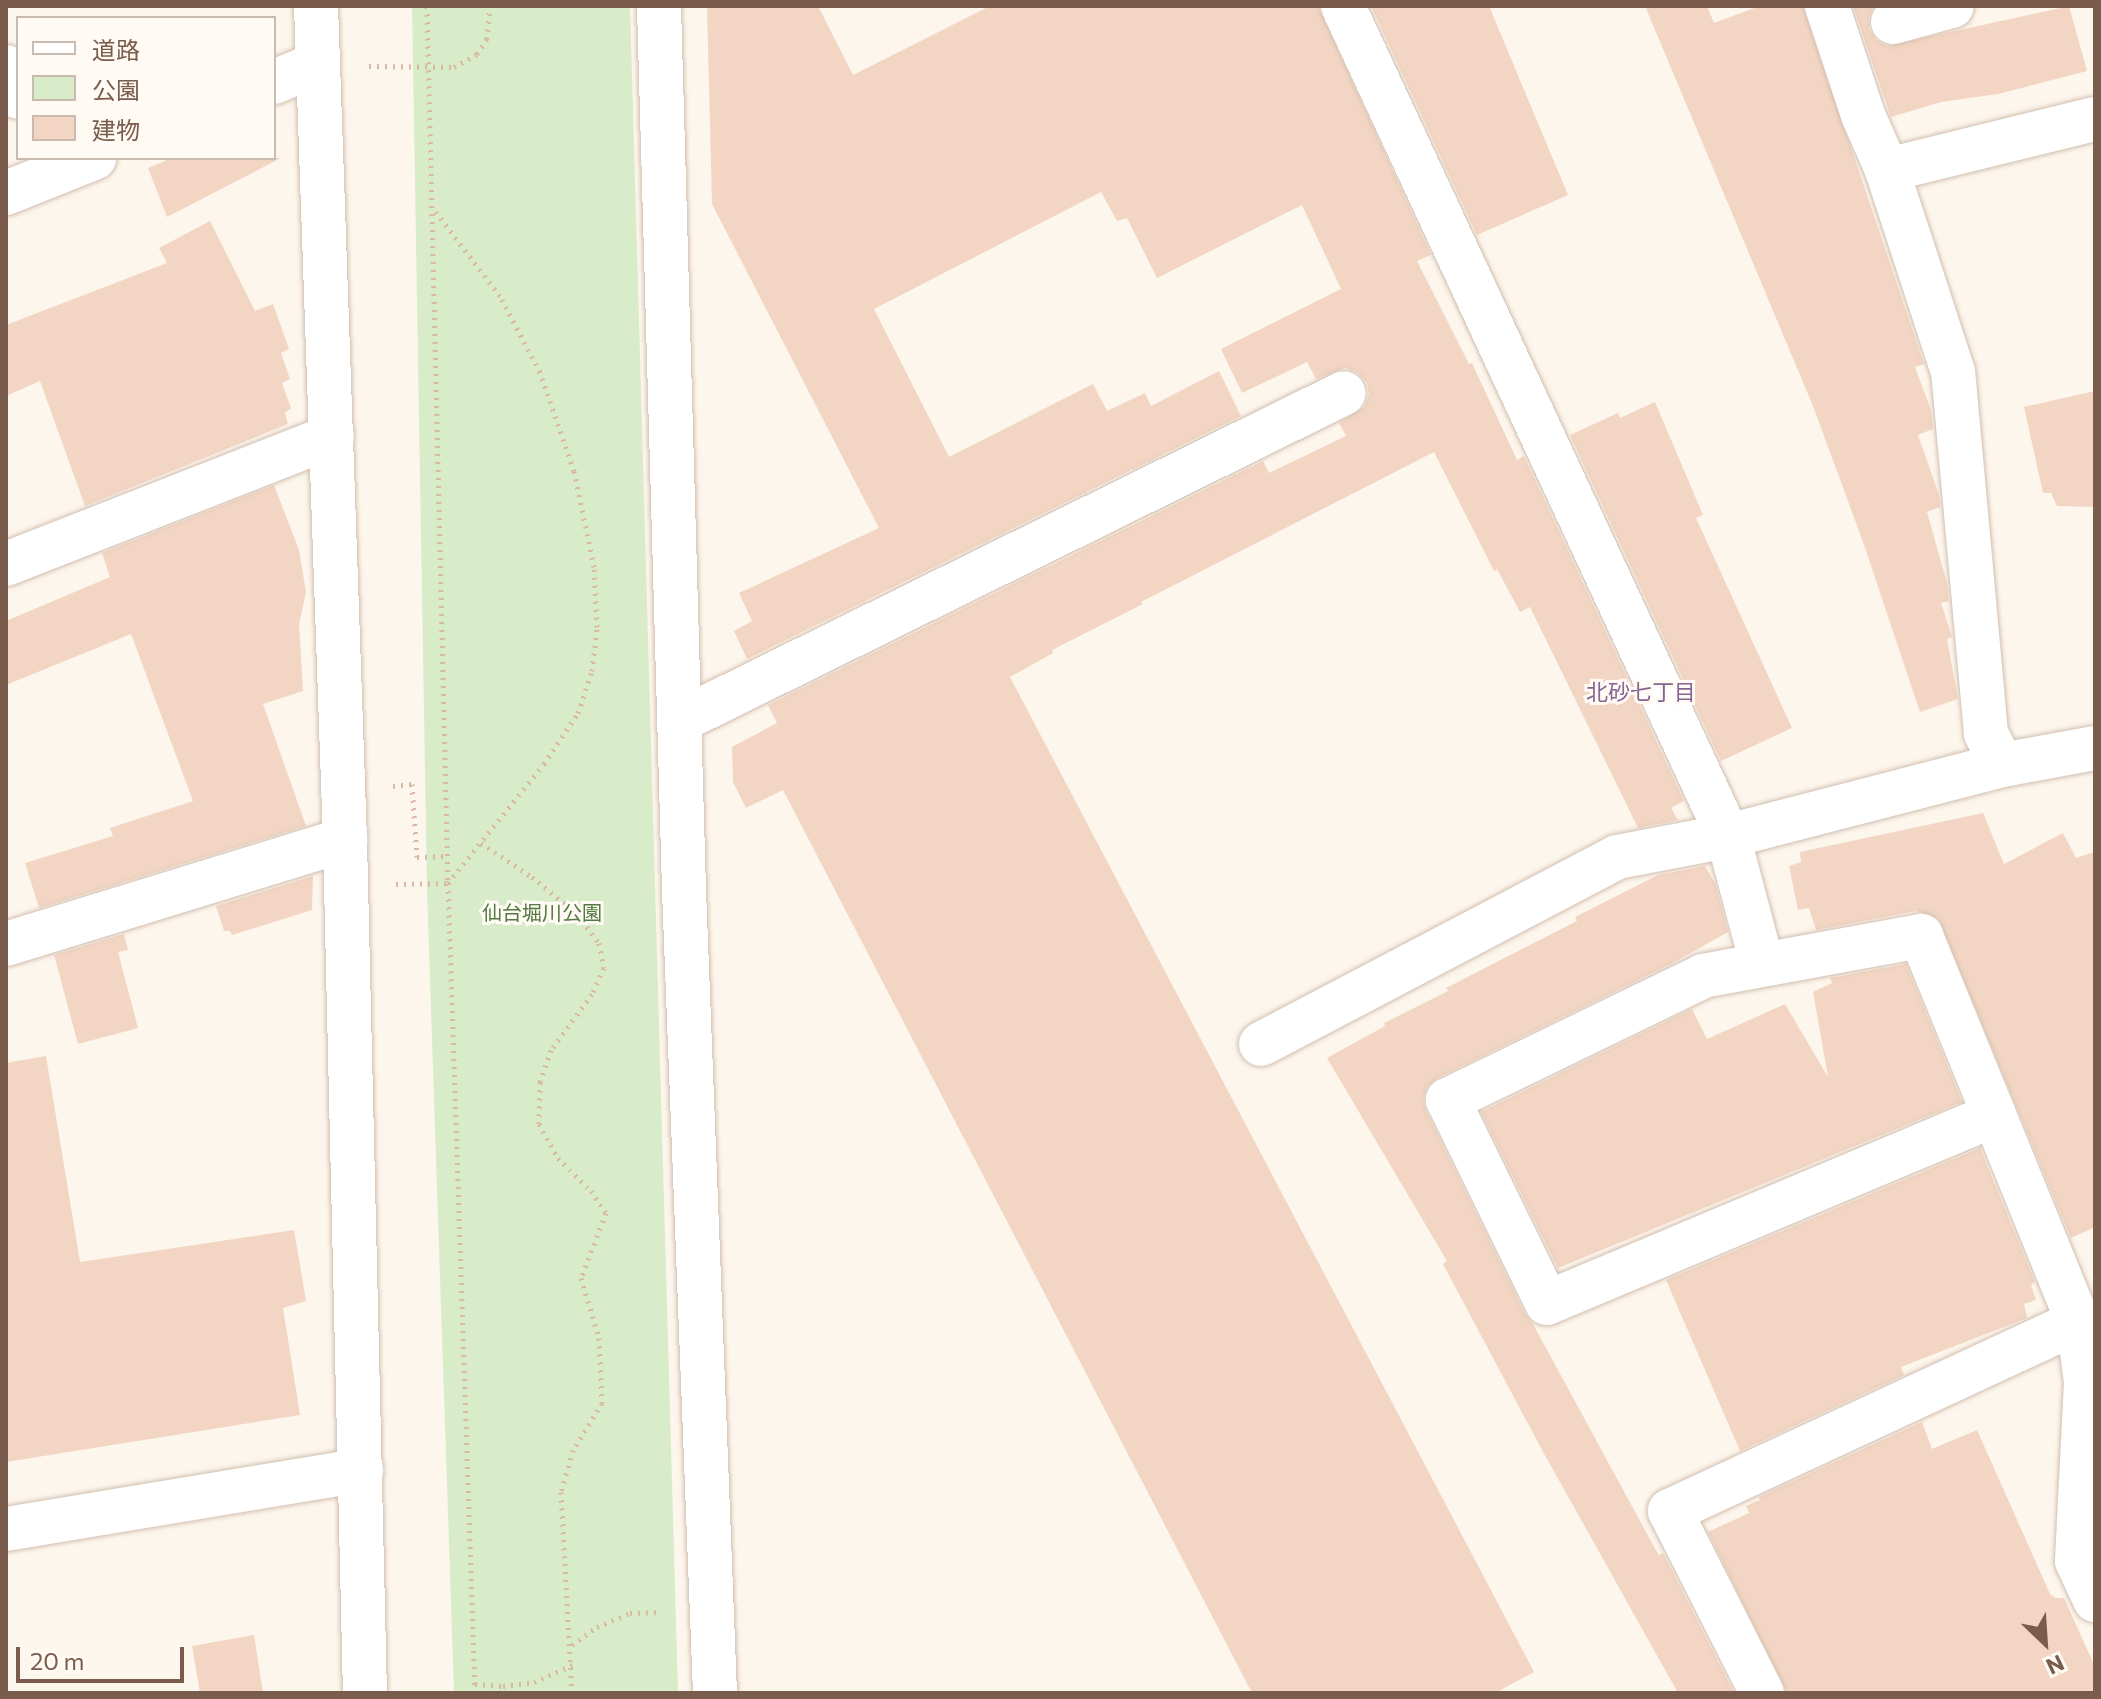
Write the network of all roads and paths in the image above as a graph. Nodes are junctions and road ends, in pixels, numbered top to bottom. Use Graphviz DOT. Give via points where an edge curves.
graph roads {
  1 [pos="316,6"];
  2 [pos="427,6"];
  3 [pos="490,6"];
  4 [pos="659,6"];
  5 [pos="1343,6"];
  6 [pos="1827,6"];
  7 [pos="1949,6"];
  8 [pos="1893,22"];
  9 [pos="317,64"];
  10 [pos="6,67"];
  11 [pos="428,68"];
  12 [pos="276,81"];
  13 [pos="16,92"];
  14 [pos="2095,119"];
  15 [pos="83,160"];
  16 [pos="46,167"];
  17 [pos="1887,170"];
  18 [pos="6,193"];
  19 [pos="434,211"];
  20 [pos="1344,393"];
  21 [pos="332,436"];
  22 [pos="6,564"];
  23 [pos="679,721"];
  24 [pos="2095,748"];
  25 [pos="2002,765"];
  26 [pos="389,800"];
  27 [pos="1728,836"];
  28 [pos="345,840"];
  29 [pos="481,843"];
  30 [pos="448,856"];
  31 [pos="393,870"];
  32 [pos="448,883"];
  33 [pos="10,930"];
  34 [pos="1762,964"];
  35 [pos="1261,1044"];
  36 [pos="1994,1115"];
  37 [pos="2078,1322"];
  38 [pos="361,1470"];
  39 [pos="6,1529"];
  40 [pos="2095,1600"];
  41 [pos="674,1612"];
  42 [pos="571,1646"];
  43 [pos="573,1665"];
  44 [pos="475,1684"];
  45 [pos="365,1693"];
  46 [pos="475,1693"];
  47 [pos="572,1693"];
  48 [pos="715,1693"];
  49 [pos="1762,1693"];
  1 -- 9 [label="street"];
  2 -- 11 [label="path"];
  3 -- 11 [label="path" via="487,39 477,54 454,67"];
  4 -- 23 [label="street"];
  5 -- 27 [label="street"];
  6 -- 17 [label="street"];
  7 -- 8 [label="street"];
  9 -- 12 [label="street"];
  9 -- 21 [label="street"];
  10 -- 13 [label="street"];
  11 -- 19 [label="path"];
  14 -- 17 [label="street"];
  15 -- 16 [label="street"];
  16 -- 18 [label="street"];
  17 -- 25 [label="street" via="1953,372 1986,733"];
  19 -- 29 [label="path" via="500,296 540,372 574,471 594,567 592,671 578,713"];
  19 -- 30 [label="path"];
  20 -- 23 [label="street"];
  21 -- 22 [label="street"];
  21 -- 28 [label="street"];
  23 -- 48 [label="street"];
  24 -- 25 [label="street"];
  25 -- 27 [label="street"];
  26 -- 30 [label="path" via="389,786 412,784 417,857"];
  27 -- 34 [label="street"];
  27 -- 35 [label="street" via="1617,857"];
  28 -- 33 [label="street"];
  28 -- 38 [label="street"];
  29 -- 32 [label="path"];
  29 -- 42 [label="path" via="577,914 599,943 604,968 592,994 551,1050 540,1082 539,1124 558,1158 606,1213 581,1278 599,1338 602,1403 573,1450 561,1492"];
  30 -- 32 [label="path"];
  31 -- 32 [label="path" via="393,884"];
  32 -- 44 [label="path"];
  34 -- 36 [label="street" via="1921,936"];
  34 -- 36 [label="street" via="1703,976 1448,1100 1547,1303"];
  36 -- 37 [label="street"];
  37 -- 40 [label="street" via="2086,1382 2077,1561"];
  37 -- 49 [label="street" via="1670,1511"];
  38 -- 39 [label="street"];
  38 -- 45 [label="street"];
  41 -- 42 [label="path" via="630,1613"];
  42 -- 43 [label="path"];
  43 -- 44 [label="path" via="534,1682"];
  43 -- 47 [label="path"];
  44 -- 46 [label="path"];
}
